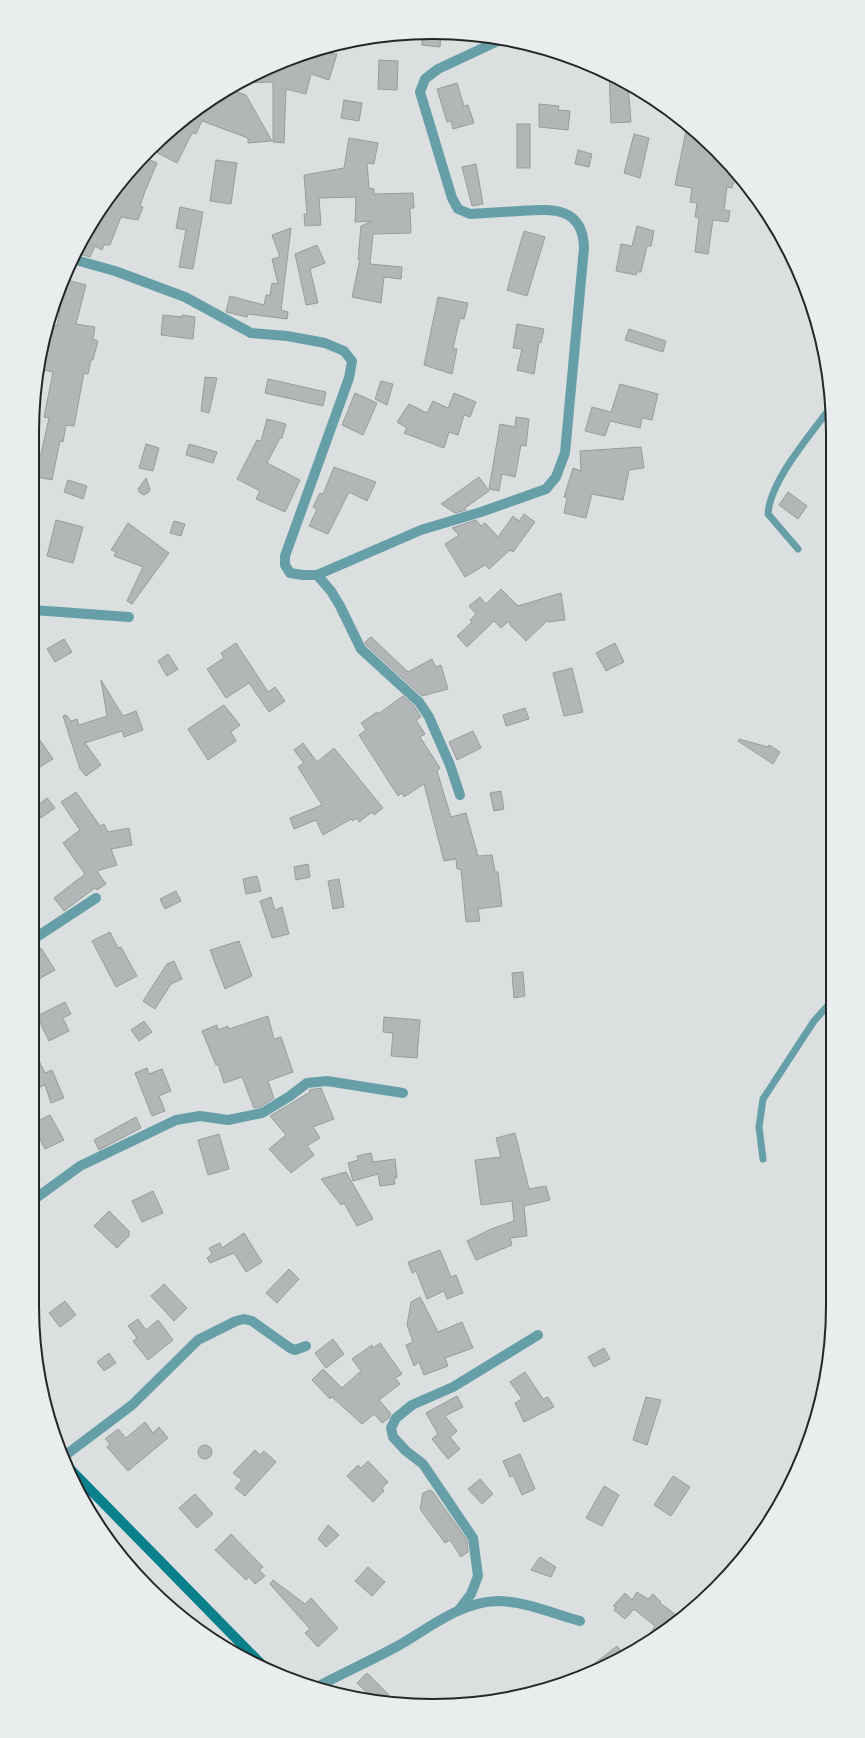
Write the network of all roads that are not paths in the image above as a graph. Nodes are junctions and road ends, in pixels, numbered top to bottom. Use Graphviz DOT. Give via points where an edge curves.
graph roads {
  1 [pos="492,44"];
  2 [pos="79,260"];
  3 [pos="825,414"];
  4 [pos="798,549"];
  5 [pos="317,575"];
  6 [pos="39,610"];
  7 [pos="129,617"];
  8 [pos="460,795"];
  9 [pos="96,898"];
  10 [pos="39,935"];
  11 [pos="826,1008"];
  12 [pos="403,1092"];
  13 [pos="763,1159"];
  14 [pos="39,1196"];
  15 [pos="538,1335"];
  16 [pos="306,1346"];
  17 [pos="68,1453"];
  18 [pos="79,1479"];
  19 [pos="459,1610"];
  20 [pos="580,1621"];
  21 [pos="252,1655"];
  22 [pos="324,1684"];
  1 -- 5 [label="street" via="438,69 425,79 420,92 452,198 458,209 470,214 552,209 569,216 583,234 565,445 560,465 556,477 546,489 421,530"];
  2 -- 5 [label="street" via="185,297 251,333 325,343 344,351 352,361 349,378 284,556 285,565 290,573"];
  3 -- 4 [label="lane" via="783,472 768,505 768,514"];
  5 -- 8 [label="street" via="331,591 361,648 419,702 429,717"];
  6 -- 7 [label="street"];
  9 -- 10 [label="street"];
  11 -- 13 [label="lane" via="814,1021 763,1099 759,1127"];
  12 -- 14 [label="street" via="327,1081 314,1082 307,1083 262,1113 228,1120 200,1116 176,1120 80,1166"];
  15 -- 19 [label="street" via="453,1387 412,1405 396,1418 391,1428 393,1437 427,1469 473,1538 478,1576 471,1594"];
  16 -- 17 [label="street" via="295,1350 252,1321 236,1321 198,1340 132,1405"];
  18 -- 21 [label="main road"];
  19 -- 20 [label="street" via="474,1604 513,1602"];
  19 -- 22 [label="street" via="396,1647"];
}
